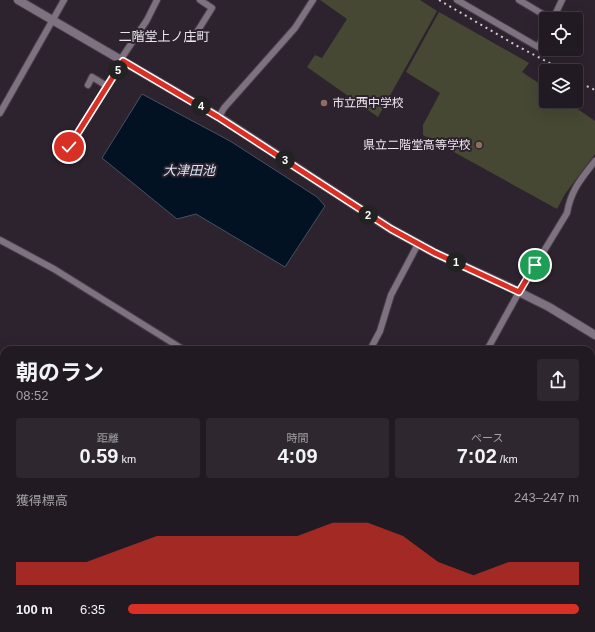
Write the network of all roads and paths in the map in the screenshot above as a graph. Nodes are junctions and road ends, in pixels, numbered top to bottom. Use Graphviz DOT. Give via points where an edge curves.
graph roads {
  1 [pos="18,0"];
  2 [pos="64,0"];
  3 [pos="157,0"];
  4 [pos="200,0"];
  5 [pos="313,0"];
  6 [pos="457,0"];
  7 [pos="519,0"];
  8 [pos="562,0"];
  9 [pos="540,12"];
  10 [pos="556,12"];
  11 [pos="52,21"];
  12 [pos="197,32"];
  13 [pos="539,45"];
  14 [pos="122,60"];
  15 [pos="88,85"];
  16 [pos="107,86"];
  17 [pos="0,113"];
  18 [pos="218,117"];
  19 [pos="69,147"];
  20 [pos="595,161"];
  21 [pos="0,240"];
  22 [pos="418,244"];
  23 [pos="519,292"];
  24 [pos="595,335"];
  25 [pos="178,346"];
  26 [pos="372,346"];
  27 [pos="489,346"];
  1 -- 11 [label="street"];
  2 -- 11 [label="street"];
  3 -- 14 [label="street"];
  4 -- 12 [label="street" via="212,8"];
  5 -- 18 [label="street" via="294,28"];
  6 -- 13 [label="street" via="538,47"];
  7 -- 9 [label="street"];
  8 -- 10 [label="street"];
  11 -- 14 [label="street"];
  11 -- 17 [label="street"];
  14 -- 16 [label="street"];
  14 -- 18 [label="street"];
  15 -- 16 [label="street" via="92,77"];
  16 -- 19 [label="street"];
  18 -- 22 [label="street" via="366,214"];
  20 -- 23 [label="street" via="574,189 567,214"];
  21 -- 25 [label="street" via="54,269"];
  22 -- 23 [label="street"];
  22 -- 26 [label="street" via="391,295 380,331"];
  23 -- 24 [label="street"];
  23 -- 27 [label="street"];
}
